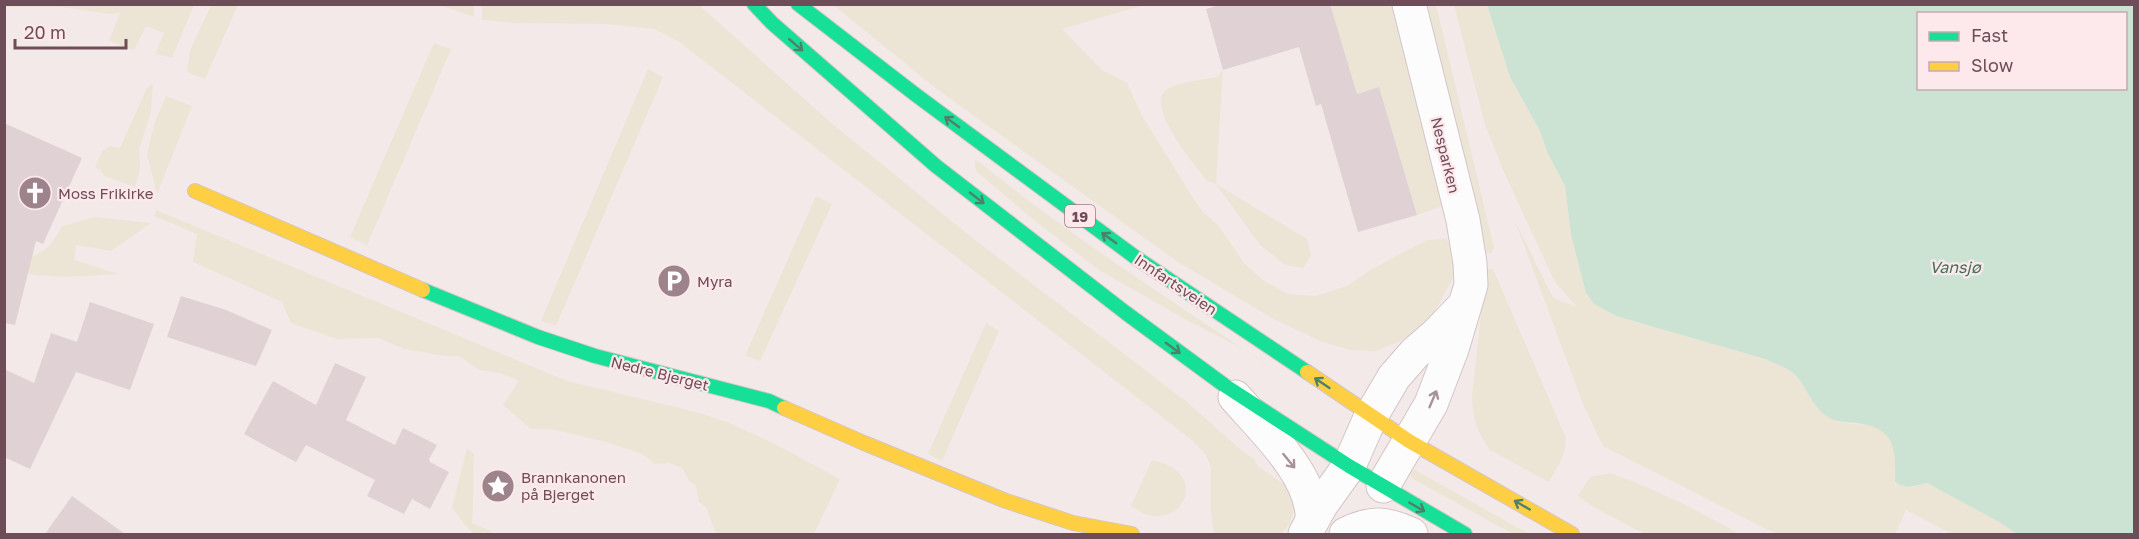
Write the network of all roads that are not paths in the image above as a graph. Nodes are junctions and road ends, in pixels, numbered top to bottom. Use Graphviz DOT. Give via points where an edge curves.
graph roads {
  1 [pos="754,4"];
  2 [pos="798,4"];
  3 [pos="1409,4"];
  4 [pos="195,191"];
  5 [pos="1464,307"];
  6 [pos="1224,385"];
  7 [pos="1371,416"];
  8 [pos="1409,441"];
  9 [pos="1349,466"];
  10 [pos="1383,486"];
  11 [pos="1308,528"];
  12 [pos="1132,534"];
  13 [pos="1346,534"];
  14 [pos="1411,534"];
  15 [pos="1465,534"];
  16 [pos="1572,534"];
  1 -- 6 [label="main road, one-way" via="936,166"];
  7 -- 2 [label="main road, Innfartsveien / 19, one-way" via="1126,250"];
  3 -- 5 [label="street, Nesparken" via="1463,220 1470,263"];
  4 -- 12 [label="main road, Nedre Bjerget" via="538,338 769,401 1006,501 1073,523"];
  5 -- 7 [label="street" via="1394,377"];
  8 -- 5 [label="street, Nesparken, one-way" via="1431,404"];
  6 -- 9 [label="main road"];
  6 -- 11 [label="street, one-way" via="1307,487 1313,512"];
  7 -- 8 [label="main road, Innfartsveien / 19"];
  7 -- 9 [label="street"];
  8 -- 10 [label="street, Nesparken"];
  16 -- 8 [label="main road, Innfartsveien / 19, one-way"];
  9 -- 10 [label="main road"];
  9 -- 11 [label="street"];
  10 -- 15 [label="main road, one-way"];
  13 -- 14 [label="street" via="1374,524"];
}
